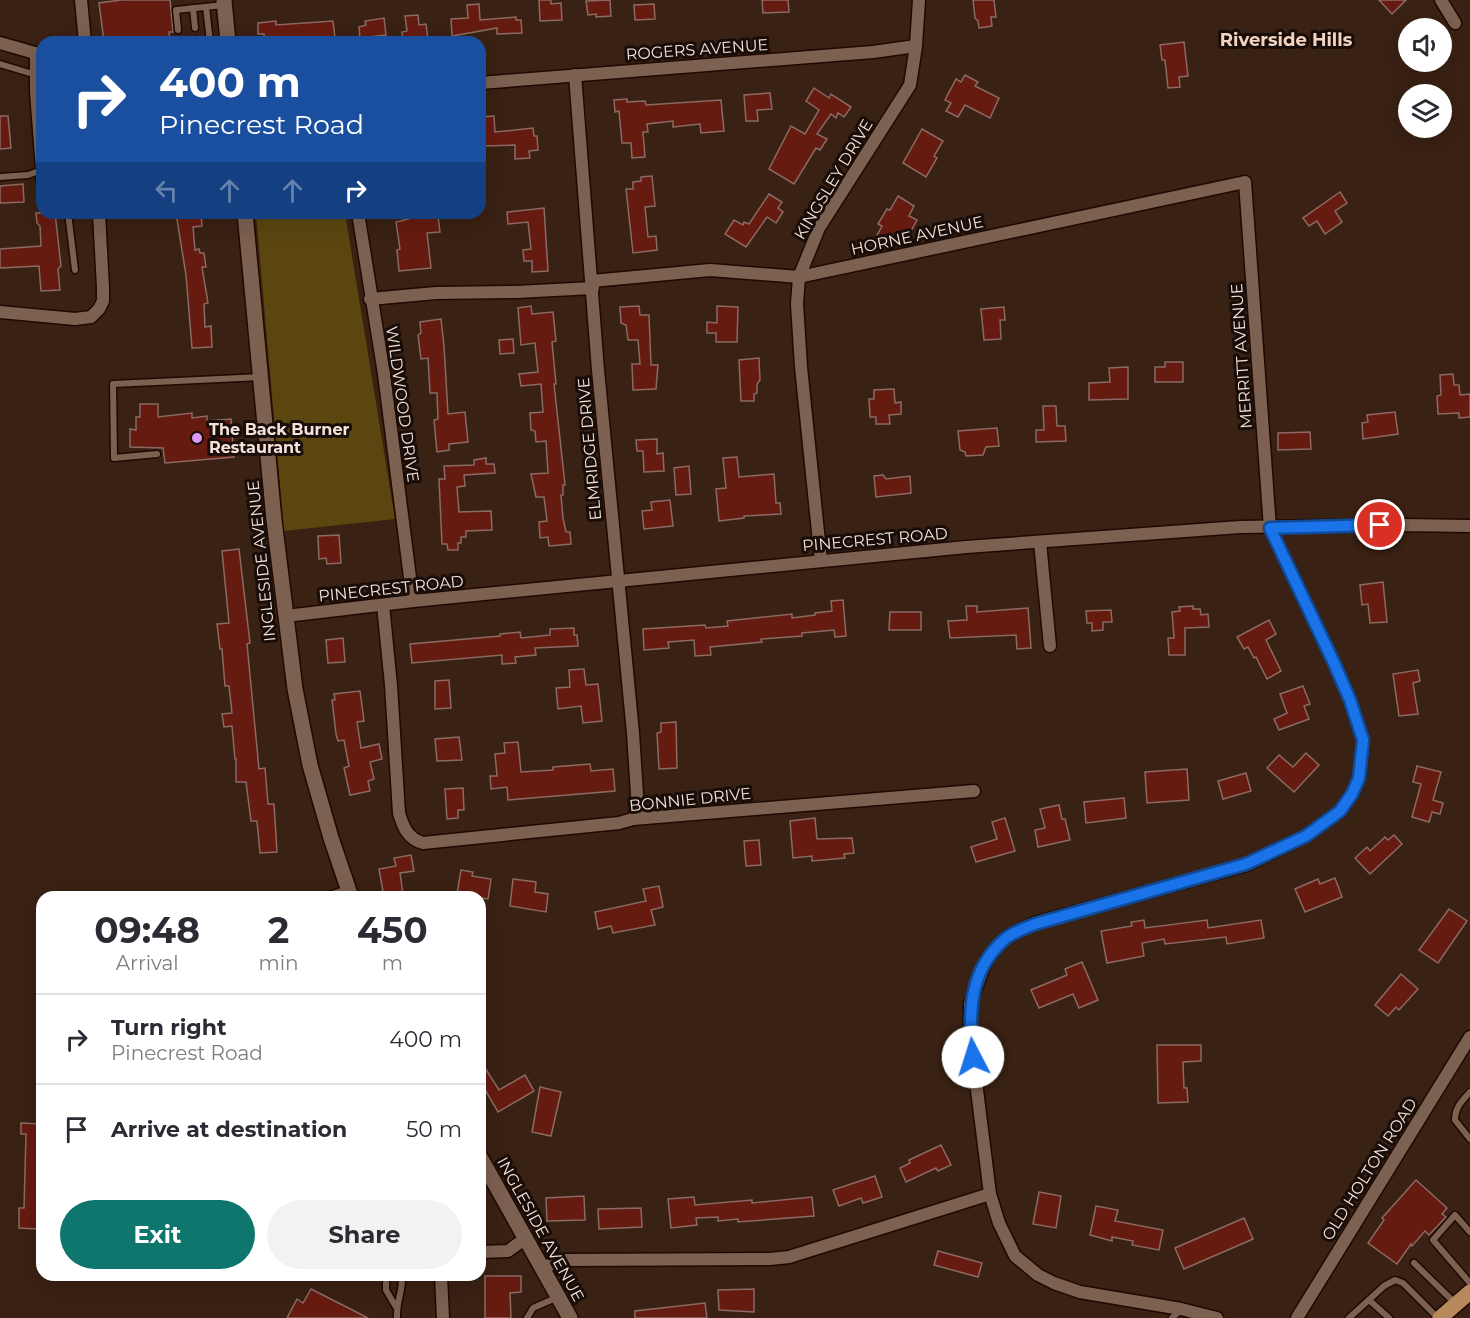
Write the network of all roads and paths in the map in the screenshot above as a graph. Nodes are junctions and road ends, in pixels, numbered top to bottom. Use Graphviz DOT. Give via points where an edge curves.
graph roads {
  1 [pos="81,0"];
  2 [pos="919,0"];
  3 [pos="1441,0"];
  4 [pos="224,3"];
  5 [pos="206,7"];
  6 [pos="193,8"];
  7 [pos="1455,22"];
  8 [pos="195,28"];
  9 [pos="178,30"];
  10 [pos="84,36"];
  11 [pos="209,36"];
  12 [pos="227,36"];
  13 [pos="0,43"];
  14 [pos="916,46"];
  15 [pos="36,53"];
  16 [pos="36,58"];
  17 [pos="0,64"];
  18 [pos="33,74"];
  19 [pos="575,75"];
  20 [pos="486,82"];
  21 [pos="36,122"];
  22 [pos="36,172"];
  23 [pos="0,177"];
  24 [pos="1245,182"];
  25 [pos="69,219"];
  26 [pos="99,219"];
  27 [pos="246,219"];
  28 [pos="359,219"];
  29 [pos="75,270"];
  30 [pos="799,277"];
  31 [pos="592,284"];
  32 [pos="370,299"];
  33 [pos="0,312"];
  34 [pos="260,377"];
  35 [pos="157,454"];
  36 [pos="1470,526"];
  37 [pos="1270,528"];
  38 [pos="1040,542"];
  39 [pos="820,561"];
  40 [pos="617,582"];
  41 [pos="413,601"];
  42 [pos="383,605"];
  43 [pos="286,616"];
  44 [pos="1050,646"];
  45 [pos="974,790"];
  46 [pos="633,819"];
  47 [pos="349,891"];
  48 [pos="1470,1038"];
  49 [pos="1470,1092"];
  50 [pos="1470,1139"];
  51 [pos="486,1167"];
  52 [pos="990,1194"];
  53 [pos="1470,1232"];
  54 [pos="526,1238"];
  55 [pos="486,1252"];
  56 [pos="1414,1263"];
  57 [pos="542,1267"];
  58 [pos="386,1281"];
  59 [pos="402,1281"];
  60 [pos="441,1281"];
  61 [pos="1470,1283"];
  62 [pos="1470,1292"];
  63 [pos="558,1297"];
  64 [pos="1369,1300"];
  65 [pos="1456,1304"];
  66 [pos="396,1307"];
  67 [pos="1177,1314"];
  68 [pos="396,1318"];
  69 [pos="443,1318"];
  70 [pos="527,1318"];
  71 [pos="570,1318"];
  72 [pos="1217,1318"];
  73 [pos="1297,1318"];
  74 [pos="1349,1318"];
  75 [pos="1389,1318"];
  76 [pos="1439,1318"];
  1 -- 10 [label="street"];
  2 -- 14 [label="street, KINGSLEY DRIVE"];
  3 -- 7 [label="street"];
  4 -- 5 [label="lane"];
  4 -- 12 [label="street"];
  5 -- 6 [label="lane"];
  5 -- 11 [label="lane"];
  6 -- 8 [label="lane"];
  6 -- 9 [label="lane" via="176,10"];
  13 -- 15 [label="street"];
  14 -- 19 [label="street, ROGERS AVENUE"];
  14 -- 30 [label="street, KINGSLEY DRIVE" via="910,85 819,228"];
  16 -- 18 [label="lane"];
  17 -- 18 [label="lane"];
  18 -- 21 [label="lane"];
  19 -- 20 [label="street, ROGERS AVENUE"];
  19 -- 31 [label="street, ELMRIDGE DRIVE"];
  22 -- 23 [label="lane"];
  24 -- 30 [label="street, HORNE AVENUE"];
  24 -- 37 [label="street, MERRITT AVENUE"];
  25 -- 29 [label="lane"];
  26 -- 33 [label="street" via="103,301 99,309 91,316 75,319"];
  27 -- 34 [label="street, INGLESIDE AVENUE"];
  28 -- 32 [label="street, WILDWOOD DRIVE"];
  30 -- 31 [label="street, HORNE AVENUE" via="710,270"];
  30 -- 39 [label="street, KINGSLEY DRIVE" via="801,367"];
  31 -- 32 [label="street, HORNE AVENUE"];
  31 -- 40 [label="street, ELMRIDGE DRIVE"];
  32 -- 41 [label="street, WILDWOOD DRIVE" via="384,374"];
  34 -- 35 [label="lane" via="113,384 114,458"];
  34 -- 43 [label="street, INGLESIDE AVENUE"];
  36 -- 37 [label="street, PINECREST ROAD"];
  37 -- 38 [label="street, PINECREST ROAD" via="1198,529"];
  37 -- 52 [label="street" via="1350,700 1363,740 1359,778 1340,811 1277,851 1246,864 1035,924 1007,937 995,948 970,1004 970,1034"];
  38 -- 39 [label="street, PINECREST ROAD"];
  38 -- 44 [label="street"];
  39 -- 40 [label="street, PINECREST ROAD"];
  40 -- 41 [label="street, PINECREST ROAD"];
  40 -- 46 [label="street, ELMRIDGE DRIVE" via="633,733 638,810"];
  41 -- 42 [label="street, PINECREST ROAD"];
  42 -- 43 [label="street, PINECREST ROAD"];
  42 -- 46 [label="street, BONNIE DRIVE" via="399,813 411,838 423,843"];
  43 -- 47 [label="street, INGLESIDE AVENUE" via="310,765"];
  45 -- 46 [label="street, BONNIE DRIVE"];
  48 -- 73 [label="street, OLD HOLTON ROAD"];
  49 -- 50 [label="lane" via="1458,1105 1455,1120"];
  51 -- 54 [label="street, INGLESIDE AVENUE"];
  52 -- 57 [label="street" via="789,1257 566,1260"];
  52 -- 67 [label="street" via="1015,1256 1038,1275 1080,1292"];
  53 -- 61 [label="lane" via="1455,1215 1433,1240"];
  54 -- 55 [label="street" via="508,1251"];
  54 -- 57 [label="street, INGLESIDE AVENUE"];
  56 -- 65 [label="lane"];
  57 -- 63 [label="street, INGLESIDE AVENUE"];
  58 -- 66 [label="lane" via="386,1290"];
  59 -- 66 [label="lane"];
  60 -- 69 [label="street"];
  62 -- 65 [label="main road"];
  63 -- 70 [label="lane" via="533,1308"];
  63 -- 71 [label="street, INGLESIDE AVENUE"];
  64 -- 74 [label="lane"];
  64 -- 75 [label="lane"];
  64 -- 76 [label="lane" via="1395,1280"];
  65 -- 76 [label="main road"];
  66 -- 68 [label="lane"];
  67 -- 72 [label="street"];
}
